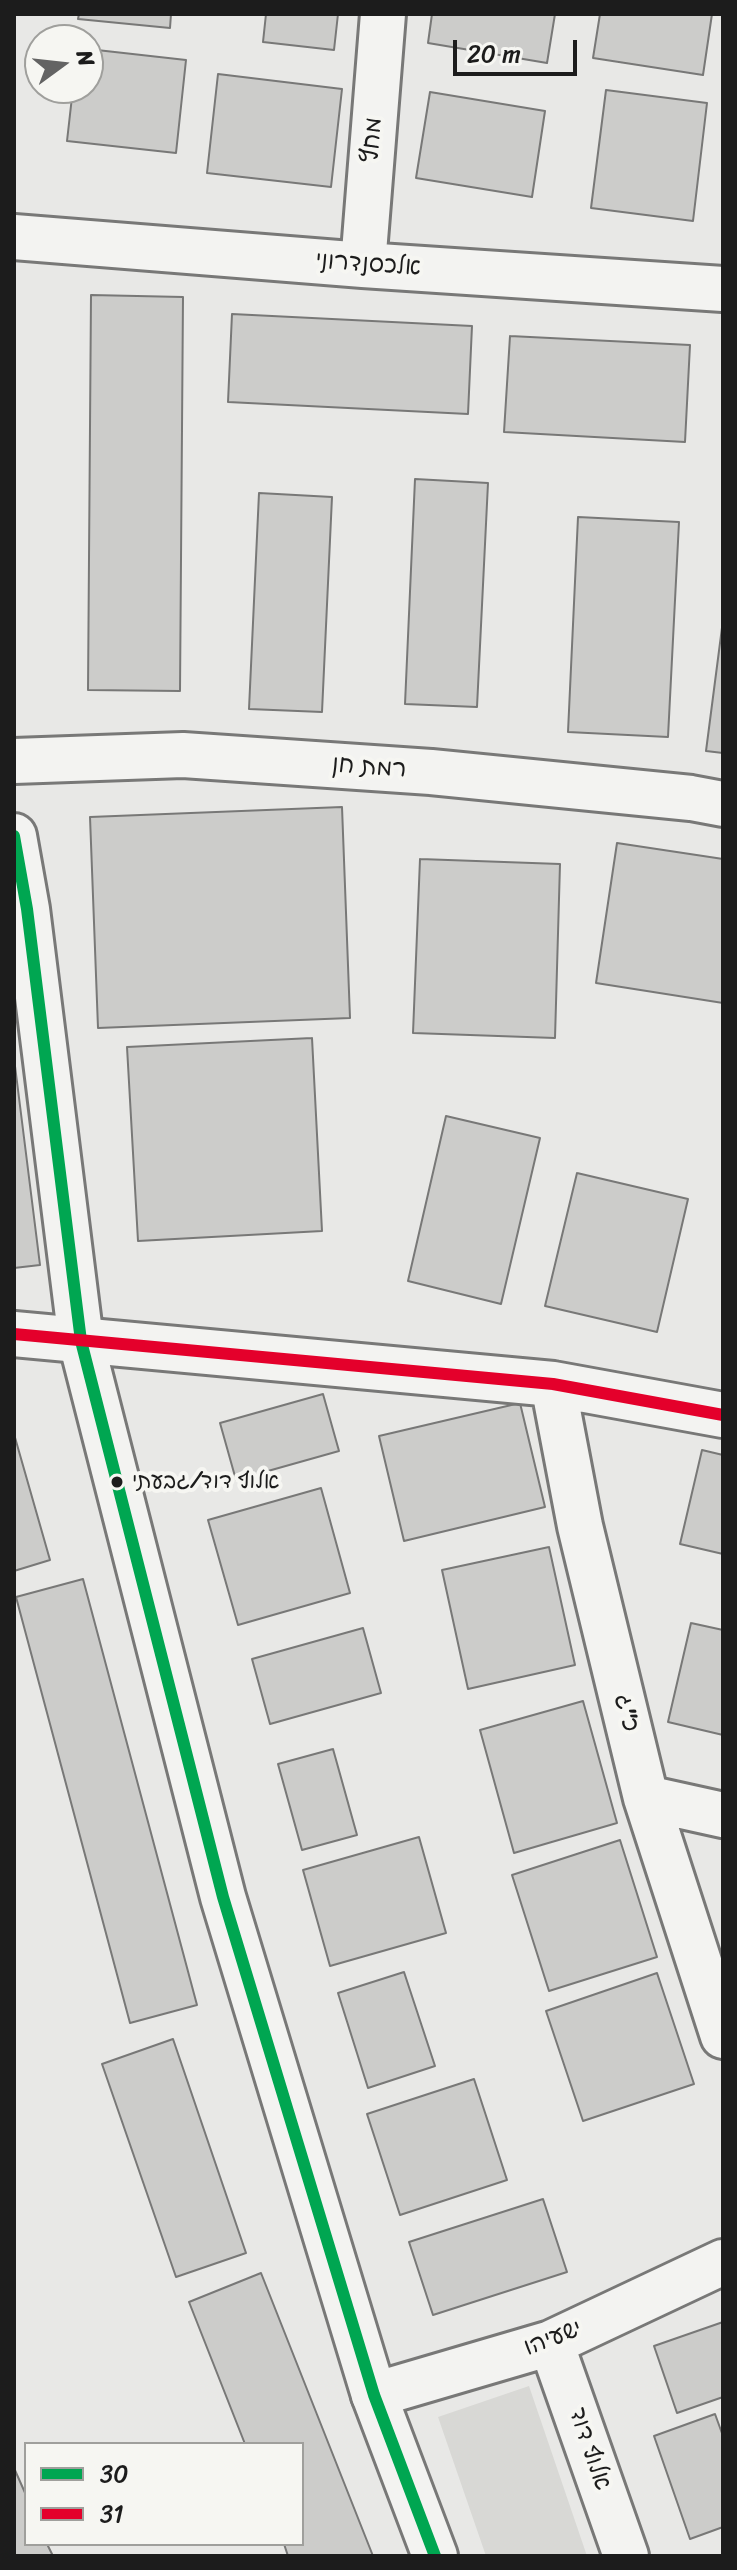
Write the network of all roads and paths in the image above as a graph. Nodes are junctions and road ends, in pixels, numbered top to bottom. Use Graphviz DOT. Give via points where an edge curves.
graph roads {
  1 [pos="383,14"];
  2 [pos="14,237"];
  3 [pos="363,265"];
  4 [pos="723,288"];
  5 [pos="14,761"];
  6 [pos="723,804"];
  7 [pos="14,836"];
  8 [pos="14,1334"];
  9 [pos="81,1341"];
  10 [pos="553,1384"];
  11 [pos="723,1415"];
  12 [pos="646,1798"];
  13 [pos="723,1815"];
  14 [pos="723,2036"];
  15 [pos="723,2262"];
  16 [pos="551,2343"];
  17 [pos="374,2395"];
  18 [pos="435,2556"];
  19 [pos="626,2556"];
  1 -- 3 [label="street, מחץ"];
  2 -- 3 [label="street, אלכסנדרוני"];
  3 -- 4 [label="street, אלכסנדרוני"];
  5 -- 6 [label="street, רמת חן" via="183,755 431,772"];
  7 -- 9 [label="street"];
  8 -- 9 [label="street"];
  9 -- 10 [label="street"];
  9 -- 17 [label="street" via="223,1897"];
  10 -- 11 [label="street"];
  10 -- 12 [label="street, כ\"ג" via="580,1526"];
  12 -- 13 [label="street"];
  12 -- 14 [label="street, כ\"ג"];
  15 -- 16 [label="street, ישעיהו"];
  16 -- 17 [label="street, ישעיהו"];
  16 -- 19 [label="street, אלוף דוד"];
  17 -- 18 [label="street"];
}
